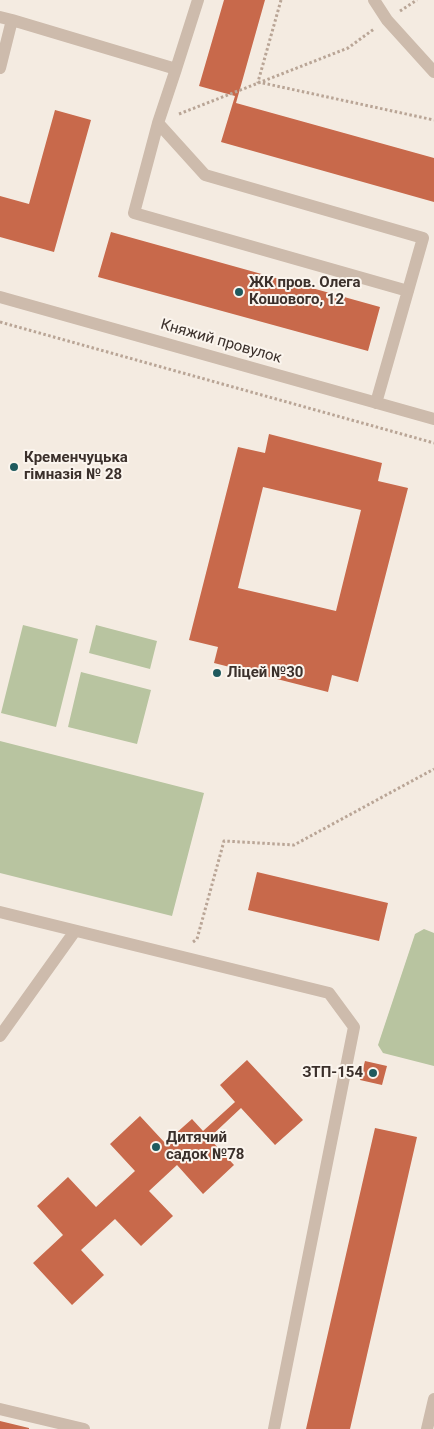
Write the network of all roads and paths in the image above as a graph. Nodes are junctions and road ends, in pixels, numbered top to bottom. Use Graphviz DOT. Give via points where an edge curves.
graph roads {
  1 [pos="198,0"];
  2 [pos="281,0"];
  3 [pos="374,0"];
  4 [pos="417,0"];
  5 [pos="6,18"];
  6 [pos="387,20"];
  7 [pos="0,68"];
  8 [pos="176,69"];
  9 [pos="434,72"];
  10 [pos="258,82"];
  11 [pos="434,120"];
  12 [pos="158,123"];
  13 [pos="408,291"];
  14 [pos="0,296"];
  15 [pos="0,322"];
  16 [pos="376,403"];
  17 [pos="434,419"];
  18 [pos="434,443"];
  19 [pos="434,769"];
  20 [pos="0,912"];
  21 [pos="75,931"];
  22 [pos="175,955"];
  23 [pos="0,1036"];
  24 [pos="434,1399"];
  25 [pos="0,1409"];
  26 [pos="84,1429"];
  27 [pos="274,1429"];
  28 [pos="428,1429"];
  1 -- 8 [label="street"];
  2 -- 10 [label="path"];
  3 -- 6 [label="street"];
  4 -- 6 [label="path"];
  5 -- 7 [label="street"];
  5 -- 8 [label="street"];
  6 -- 9 [label="street"];
  6 -- 10 [label="path" via="348,48"];
  8 -- 12 [label="street"];
  10 -- 11 [label="path"];
  10 -- 12 [label="path"];
  12 -- 13 [label="street" via="205,174 423,238"];
  12 -- 13 [label="street" via="134,213"];
  13 -- 16 [label="street"];
  14 -- 16 [label="street, Княжий провулок"];
  15 -- 18 [label="path"];
  16 -- 17 [label="street, Княжий провулок"];
  19 -- 22 [label="path" via="294,845 224,840 197,939"];
  20 -- 21 [label="street"];
  21 -- 22 [label="street"];
  21 -- 23 [label="street"];
  22 -- 27 [label="street" via="329,993 354,1027"];
  24 -- 28 [label="street"];
  25 -- 26 [label="street"];
}
